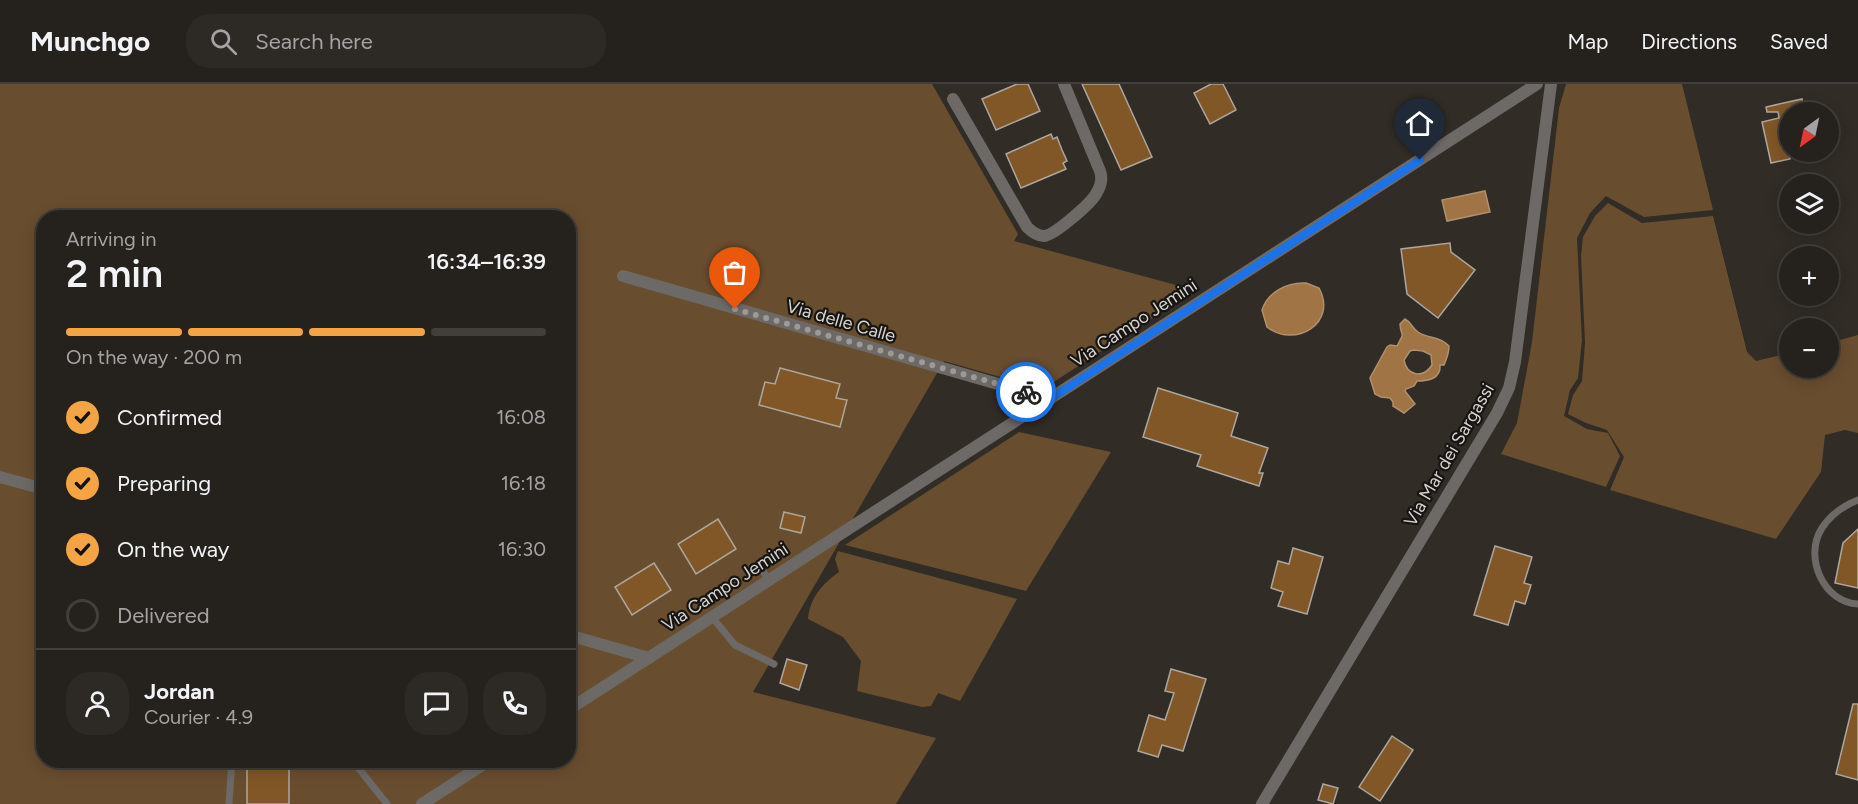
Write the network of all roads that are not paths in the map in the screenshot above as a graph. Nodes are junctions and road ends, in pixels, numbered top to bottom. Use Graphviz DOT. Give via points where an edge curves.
graph roads {
  1 [pos="1064,84"];
  2 [pos="1536,84"];
  3 [pos="1551,84"];
  4 [pos="953,99"];
  5 [pos="623,276"];
  6 [pos="1050,399"];
  7 [pos="0,477"];
  8 [pos="36,487"];
  9 [pos="1858,500"];
  10 [pos="758,564"];
  11 [pos="769,580"];
  12 [pos="1858,604"];
  13 [pos="712,617"];
  14 [pos="576,637"];
  15 [pos="649,658"];
  16 [pos="774,664"];
  17 [pos="576,705"];
  18 [pos="231,768"];
  19 [pos="358,768"];
  20 [pos="478,768"];
  21 [pos="229,804"];
  22 [pos="387,804"];
  23 [pos="422,804"];
  24 [pos="1262,804"];
  1 -- 4 [label="street" via="1101,182 1089,203 1043,236 1028,227"];
  2 -- 6 [label="street, Via Campo Jemini"];
  3 -- 24 [label="street, Via Mar dei Sargassi" via="1509,388"];
  5 -- 6 [label="street, Via delle Calle"];
  6 -- 11 [label="street, Via Campo Jemini"];
  7 -- 8 [label="street"];
  9 -- 12 [label="lane" via="1837,511 1821,530 1815,547 1822,582 1834,596"];
  10 -- 11 [label="lane"];
  11 -- 13 [label="street, Via Campo Jemini"];
  13 -- 15 [label="street, Via Campo Jemini"];
  13 -- 16 [label="lane" via="735,645"];
  14 -- 15 [label="street"];
  15 -- 17 [label="street, Via Campo Jemini"];
  18 -- 21 [label="lane"];
  19 -- 22 [label="lane"];
  20 -- 23 [label="street"];
}
